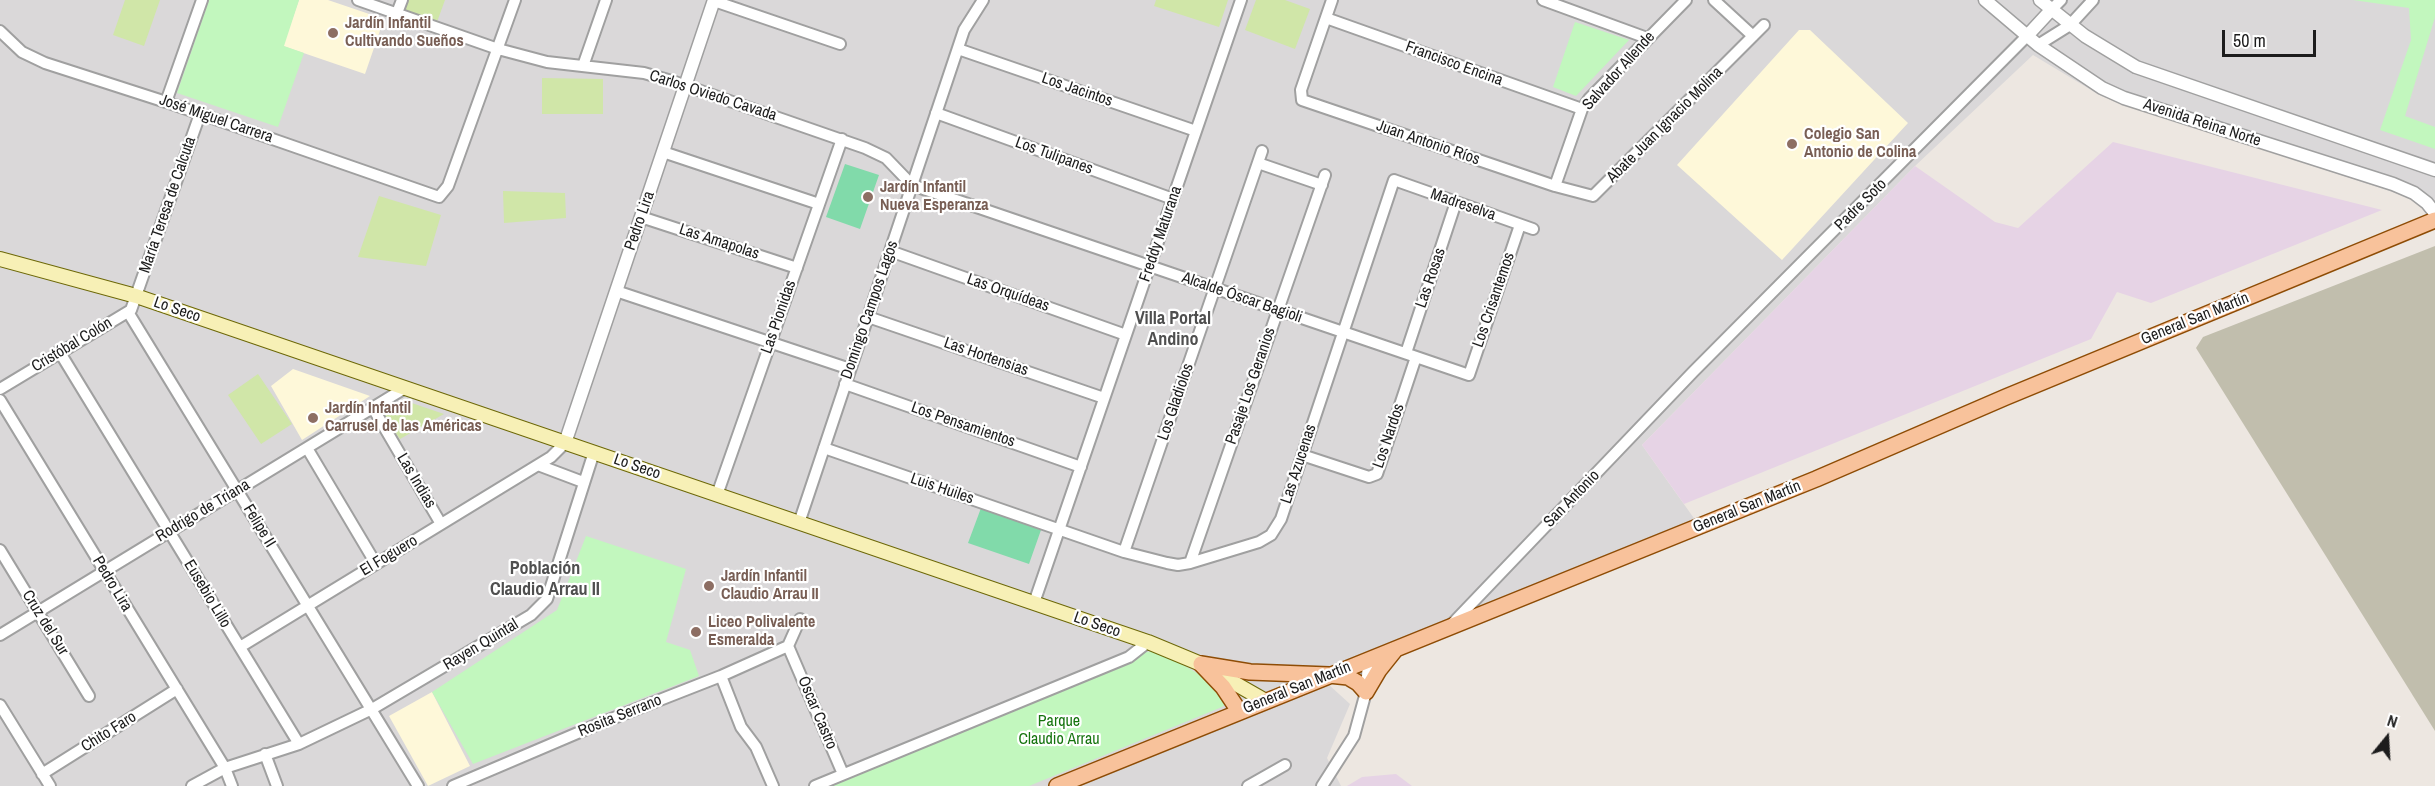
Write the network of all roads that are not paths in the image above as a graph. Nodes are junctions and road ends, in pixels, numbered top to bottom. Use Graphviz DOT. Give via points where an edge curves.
graph roads {
  1 [pos="202,0"];
  2 [pos="358,0"];
  3 [pos="402,0"];
  4 [pos="515,0"];
  5 [pos="606,0"];
  6 [pos="983,0"];
  7 [pos="1241,0"];
  8 [pos="1332,0"];
  9 [pos="1543,0"];
  10 [pos="1686,0"];
  11 [pos="1714,0"];
  12 [pos="1985,0"];
  13 [pos="2040,0"];
  14 [pos="2061,0"];
  15 [pos="2093,0"];
  16 [pos="714,1"];
  17 [pos="2051,10"];
  18 [pos="397,13"];
  19 [pos="1326,18"];
  20 [pos="1764,25"];
  21 [pos="2070,25"];
  22 [pos="0,31"];
  23 [pos="1753,36"];
  24 [pos="2027,36"];
  25 [pos="1647,38"];
  26 [pos="840,44"];
  27 [pos="2037,45"];
  28 [pos="498,49"];
  29 [pos="958,49"];
  30 [pos="583,66"];
  31 [pos="686,86"];
  32 [pos="166,102"];
  33 [pos="1582,110"];
  34 [pos="936,113"];
  35 [pos="200,114"];
  36 [pos="1196,130"];
  37 [pos="842,139"];
  38 [pos="1262,151"];
  39 [pos="663,152"];
  40 [pos="1258,163"];
  41 [pos="2435,170"];
  42 [pos="1394,180"];
  43 [pos="912,185"];
  44 [pos="1555,186"];
  45 [pos="1173,199"];
  46 [pos="1456,202"];
  47 [pos="819,204"];
  48 [pos="2432,205"];
  49 [pos="641,217"];
  50 [pos="2435,220"];
  51 [pos="1520,225"];
  52 [pos="1533,229"];
  53 [pos="890,251"];
  54 [pos="0,259"];
  55 [pos="1150,266"];
  56 [pos="796,268"];
  57 [pos="1215,288"];
  58 [pos="616,291"];
  59 [pos="136,296"];
  60 [pos="1278,310"];
  61 [pos="128,312"];
  62 [pos="868,317"];
  63 [pos="1343,332"];
  64 [pos="1126,335"];
  65 [pos="770,342"];
  66 [pos="59,351"];
  67 [pos="1411,355"];
  68 [pos="850,369"];
  69 [pos="1693,372"];
  70 [pos="1469,375"];
  71 [pos="845,384"];
  72 [pos="405,388"];
  73 [pos="0,389"];
  74 [pos="1104,398"];
  75 [pos="0,400"];
  76 [pos="373,408"];
  77 [pos="565,443"];
  78 [pos="307,448"];
  79 [pos="824,448"];
  80 [pos="594,452"];
  81 [pos="1302,455"];
  82 [pos="538,465"];
  83 [pos="1081,467"];
  84 [pos="583,482"];
  85 [pos="238,490"];
  86 [pos="717,495"];
  87 [pos="799,523"];
  88 [pos="441,524"];
  89 [pos="1059,530"];
  90 [pos="169,532"];
  91 [pos="0,550"];
  92 [pos="1124,552"];
  93 [pos="1190,563"];
  94 [pos="376,564"];
  95 [pos="104,571"];
  96 [pos="1034,603"];
  97 [pos="308,605"];
  98 [pos="38,612"];
  99 [pos="800,619"];
  100 [pos="1450,626"];
  101 [pos="0,635"];
  102 [pos="1148,642"];
  103 [pos="788,646"];
  104 [pos="240,647"];
  105 [pos="1397,648"];
  106 [pos="1368,661"];
  107 [pos="1201,664"];
  108 [pos="1329,675"];
  109 [pos="721,676"];
  110 [pos="177,689"];
  111 [pos="1366,692"];
  112 [pos="89,696"];
  113 [pos="1264,700"];
  114 [pos="0,705"];
  115 [pos="372,709"];
  116 [pos="1239,711"];
  117 [pos="299,744"];
  118 [pos="265,754"];
  119 [pos="1285,765"];
  120 [pos="225,768"];
  121 [pos="42,774"];
  122 [pos="843,774"];
  123 [pos="50,786"];
  124 [pos="192,786"];
  125 [pos="232,786"];
  126 [pos="277,786"];
  127 [pos="418,786"];
  128 [pos="453,786"];
  129 [pos="773,786"];
  130 [pos="815,786"];
  131 [pos="1057,786"];
  132 [pos="1248,786"];
  133 [pos="1322,786"];
  1 -- 32 [label="street"];
  2 -- 18 [label="street, Carlos Oviedo Cavada"];
  3 -- 18 [label="street"];
  4 -- 28 [label="street"];
  5 -- 30 [label="street"];
  6 -- 29 [label="street, Domingo Campos Lagos" via="964,30"];
  7 -- 36 [label="street, Freddy Maturana"];
  8 -- 19 [label="street"];
  9 -- 25 [label="street"];
  10 -- 25 [label="street, Salvador Allende"];
  11 -- 23 [label="street"];
  12 -- 24 [label="street, Avenida Reina Norte"];
  13 -- 17 [label="street, Avenida Reina Norte"];
  14 -- 17 [label="street"];
  15 -- 21 [label="street"];
  16 -- 26 [label="street"];
  16 -- 31 [label="street, Pedro Lira"];
  17 -- 21 [label="street, Avenida Reina Norte"];
  17 -- 24 [label="street"];
  18 -- 28 [label="street, Carlos Oviedo Cavada"];
  19 -- 33 [label="street, Francisco Encina"];
  19 -- 44 [label="street, Juan Antonio Ríos" via="1301,90 1302,100"];
  20 -- 23 [label="street, Abate Juan Ignacio Molina"];
  21 -- 27 [label="street"];
  21 -- 41 [label="street, Avenida Reina Norte" via="2136,67"];
  22 -- 32 [label="street, José Miguel Carrera" via="22,52 45,63"];
  23 -- 44 [label="street, Abate Juan Ignacio Molina" via="1593,196"];
  24 -- 27 [label="street, Avenida Reina Norte"];
  24 -- 69 [label="street, Padre Soto"];
  25 -- 33 [label="street, Salvador Allende"];
  27 -- 48 [label="street, Avenida Reina Norte" via="2124,98 2393,184"];
  28 -- 30 [label="street, Carlos Oviedo Cavada" via="547,62"];
  28 -- 35 [label="street, José Miguel Carrera" via="448,186 439,197"];
  29 -- 34 [label="street, Domingo Campos Lagos"];
  29 -- 36 [label="street, Los Jacintos"];
  30 -- 31 [label="street, Carlos Oviedo Cavada" via="644,72"];
  31 -- 37 [label="street, Carlos Oviedo Cavada"];
  31 -- 39 [label="street, Pedro Lira"];
  32 -- 35 [label="street, José Miguel Carrera"];
  33 -- 44 [label="street, Salvador Allende"];
  34 -- 43 [label="street, Domingo Campos Lagos"];
  34 -- 45 [label="street, Los Tulipanes"];
  35 -- 59 [label="street, María Teresa de Calcuta"];
  36 -- 45 [label="street, Freddy Maturana"];
  37 -- 43 [label="street, Carlos Oviedo Cavada" via="886,158"];
  37 -- 47 [label="street, Las Pionidas"];
  38 -- 40 [label="street, Los Gladiolos"];
  39 -- 47 [label="street"];
  39 -- 49 [label="street, Pedro Lira"];
  40 -- 57 [label="street, Los Gladiolos"];
  40 -- 60 [label="street, Pasaje Los Geranios" via="1323,180"];
  42 -- 46 [label="street, Madreselva"];
  42 -- 63 [label="street, Las Azucenas"];
  43 -- 53 [label="street, Domingo Campos Lagos"];
  43 -- 55 [label="street, Alcalde Óscar Bagioli"];
  45 -- 55 [label="street, Freddy Maturana"];
  46 -- 51 [label="street, Madreselva"];
  46 -- 67 [label="street, Las Rosas"];
  47 -- 56 [label="street, Las Pionidas"];
  49 -- 56 [label="street, Las Amapolas"];
  49 -- 58 [label="street, Pedro Lira"];
  50 -- 100 [label="main road, General San Martín" via="1815,479"];
  51 -- 52 [label="street, Madreselva"];
  51 -- 70 [label="street, Los Crisantemos"];
  53 -- 62 [label="street, Domingo Campos Lagos"];
  53 -- 64 [label="street, Las Orquídeas"];
  54 -- 59 [label="main road, Lo Seco"];
  55 -- 57 [label="street, Alcalde Óscar Bagioli"];
  55 -- 64 [label="street, Freddy Maturana"];
  56 -- 65 [label="street, Las Pionidas"];
  57 -- 60 [label="street, Alcalde Óscar Bagioli"];
  57 -- 92 [label="street, Los Gladiolos"];
  58 -- 65 [label="street"];
  58 -- 77 [label="street, Pedro Lira"];
  59 -- 61 [label="street, Cristóbal Colón"];
  59 -- 72 [label="main road, Lo Seco"];
  60 -- 63 [label="street, Alcalde Óscar Bagioli"];
  60 -- 93 [label="street, Pasaje Los Geranios"];
  61 -- 66 [label="street, Cristóbal Colón"];
  61 -- 85 [label="street, Felipe II"];
  62 -- 68 [label="street, Domingo Campos Lagos"];
  62 -- 74 [label="street, Las Hortensias"];
  63 -- 67 [label="street, Alcalde Óscar Bagioli"];
  63 -- 81 [label="street, Las Azucenas"];
  64 -- 74 [label="street, Freddy Maturana"];
  65 -- 68 [label="street"];
  65 -- 86 [label="street, Las Pionidas"];
  66 -- 73 [label="street, Cristóbal Colón"];
  66 -- 90 [label="street, Eusebio Lillo"];
  67 -- 70 [label="street, Alcalde Óscar Bagioli"];
  67 -- 81 [label="street, Los Nardos" via="1377,474 1369,477"];
  68 -- 71 [label="street, Domingo Campos Lagos"];
  69 -- 100 [label="street, San Antonio"];
  71 -- 79 [label="street, Domingo Campos Lagos"];
  71 -- 83 [label="street, Los Pensamientos"];
  72 -- 76 [label="street, Rodrigo de Triana"];
  72 -- 77 [label="main road, Lo Seco"];
  74 -- 83 [label="street, Freddy Maturana"];
  75 -- 95 [label="street, Pedro Lira"];
  76 -- 78 [label="street, Rodrigo de Triana"];
  76 -- 88 [label="street, Las Indias"];
  77 -- 80 [label="main road, Lo Seco"];
  77 -- 82 [label="street, El Foguero"];
  78 -- 85 [label="street, Rodrigo de Triana"];
  78 -- 94 [label="street"];
  79 -- 87 [label="street, Domingo Campos Lagos"];
  79 -- 89 [label="street, Luis Huiles"];
  80 -- 84 [label="street, Rayen Quintal"];
  80 -- 86 [label="main road, Lo Seco"];
  81 -- 93 [label="street, Las Azucenas" via="1281,519 1271,535"];
  82 -- 84 [label="street"];
  82 -- 88 [label="street, El Foguero"];
  83 -- 89 [label="street, Freddy Maturana"];
  84 -- 115 [label="street, Rayen Quintal" via="547,599 531,615"];
  85 -- 90 [label="street, Rodrigo de Triana"];
  85 -- 97 [label="street, Felipe II"];
  86 -- 87 [label="main road, Lo Seco"];
  87 -- 96 [label="main road, Lo Seco"];
  88 -- 94 [label="street, El Foguero"];
  89 -- 92 [label="street, Las Azucenas"];
  89 -- 96 [label="street, Freddy Maturana"];
  90 -- 95 [label="street, Rodrigo de Triana"];
  90 -- 104 [label="street, Eusebio Lillo"];
  91 -- 98 [label="street, Cruz del Sur"];
  92 -- 93 [label="street, Las Azucenas" via="1178,565"];
  94 -- 97 [label="street, El Foguero"];
  95 -- 98 [label="street, Rodrigo de Triana"];
  95 -- 110 [label="street, Pedro Lira"];
  96 -- 102 [label="main road, Lo Seco"];
  97 -- 104 [label="street, El Foguero"];
  97 -- 115 [label="street, Felipe II"];
  98 -- 101 [label="street, Rodrigo de Triana"];
  98 -- 112 [label="street, Cruz del Sur"];
  99 -- 103 [label="street"];
  100 -- 105 [label="main road, General San Martín"];
  102 -- 107 [label="main road, Lo Seco"];
  102 -- 122 [label="street" via="1129,657"];
  103 -- 109 [label="street, Rosita Serrano"];
  103 -- 122 [label="street, Óscar Castro"];
  104 -- 117 [label="street, Eusebio Lillo"];
  105 -- 106 [label="main road, General San Martín"];
  105 -- 111 [label="main road"];
  106 -- 108 [label="main road, General San Martín"];
  106 -- 111 [label="street"];
  107 -- 108 [label="main road" via="1250,672"];
  107 -- 113 [label="main road, Lo Seco"];
  107 -- 116 [label="main road"];
  108 -- 111 [label="main road" via="1348,678"];
  108 -- 113 [label="main road, General San Martín"];
  109 -- 128 [label="street, Rosita Serrano"];
  109 -- 129 [label="street" via="741,727 756,747"];
  110 -- 120 [label="street, Pedro Lira"];
  110 -- 121 [label="street, Chito Faro"];
  111 -- 133 [label="street" via="1354,736"];
  113 -- 116 [label="main road, General San Martín"];
  114 -- 121 [label="street"];
  115 -- 117 [label="street, Rayen Quintal"];
  115 -- 127 [label="street, Felipe II"];
  116 -- 131 [label="main road, General San Martín"];
  117 -- 118 [label="street, Rayen Quintal"];
  118 -- 120 [label="street, Rayen Quintal"];
  118 -- 126 [label="street"];
  119 -- 132 [label="street"];
  120 -- 124 [label="street, Rayen Quintal"];
  120 -- 125 [label="street, Pedro Lira"];
  121 -- 123 [label="street"];
  122 -- 130 [label="street"];
}
